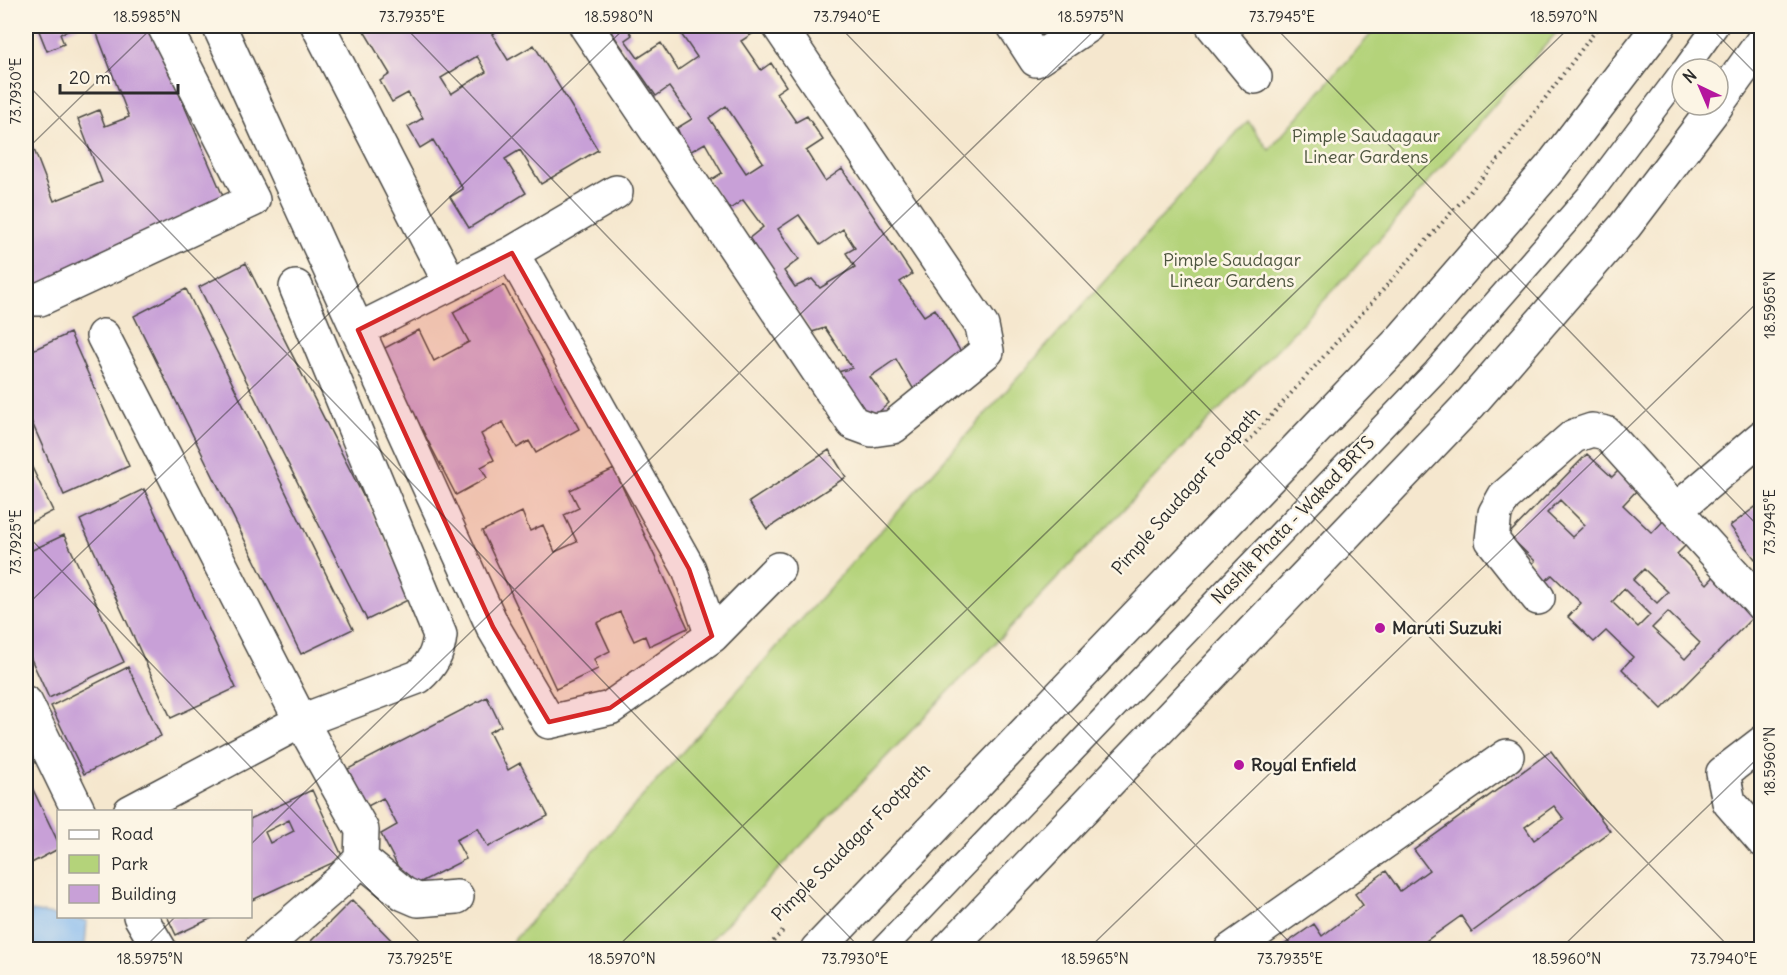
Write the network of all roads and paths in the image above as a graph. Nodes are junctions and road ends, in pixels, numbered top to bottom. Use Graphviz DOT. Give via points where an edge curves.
graph roads {
  1 [pos="164,26"];
  2 [pos="219,26"];
  3 [pos="318,26"];
  4 [pos="586,26"];
  5 [pos="779,26"];
  6 [pos="1014,26"];
  7 [pos="1087,26"];
  8 [pos="1213,26"];
  9 [pos="1599,26"];
  10 [pos="1659,26"];
  11 [pos="1716,26"];
  12 [pos="1761,42"];
  13 [pos="1693,57"];
  14 [pos="1255,77"];
  15 [pos="1730,86"];
  16 [pos="1670,88"];
  17 [pos="1707,117"];
  18 [pos="616,192"];
  19 [pos="512,253"];
  20 [pos="450,283"];
  21 [pos="296,287"];
  22 [pos="26,299"];
  23 [pos="358,330"];
  24 [pos="103,336"];
  25 [pos="1761,437"];
  26 [pos="1246,444"];
  27 [pos="1676,510"];
  28 [pos="778,569"];
  29 [pos="1538,598"];
  30 [pos="1761,605"];
  31 [pos="712,636"];
  32 [pos="26,703"];
  33 [pos="301,721"];
  34 [pos="1761,743"];
  35 [pos="1507,756"];
  36 [pos="78,810"];
  37 [pos="134,810"];
  38 [pos="1761,840"];
  39 [pos="361,859"];
  40 [pos="457,897"];
  41 [pos="141,918"];
  42 [pos="790,924"];
  43 [pos="160,950"];
  44 [pos="260,950"];
  45 [pos="765,950"];
  46 [pos="817,950"];
  47 [pos="882,950"];
  48 [pos="948,950"];
  49 [pos="1231,950"];
  1 -- 22 [label="street" via="253,200 40,299"];
  2 -- 23 [label="street"];
  3 -- 20 [label="street"];
  4 -- 5 [label="street" via="853,423 872,430 893,427 987,351 982,326"];
  6 -- 7 [label="street" via="1036,60"];
  8 -- 14 [label="street"];
  9 -- 26 [label="path, Pimple Saudagar Footpath" via="1505,152"];
  10 -- 46 [label="street" via="1551,167 1401,340"];
  11 -- 13 [label="lane, Nashik Phata - Wakad BRTS"];
  12 -- 15 [label="street"];
  16 -- 47 [label="lane, Nashik Phata - Wakad BRTS" via="1588,197 1436,371"];
  17 -- 48 [label="street" via="1625,226 1471,403"];
  18 -- 19 [label="street"];
  19 -- 20 [label="street"];
  19 -- 31 [label="street" via="689,568"];
  20 -- 23 [label="street"];
  21 -- 33 [label="street" via="440,635 430,666 418,677"];
  23 -- 31 [label="street" via="493,627 549,722 610,708"];
  24 -- 33 [label="street"];
  25 -- 27 [label="street"];
  27 -- 29 [label="street" via="1606,433 1592,430 1574,436 1504,497 1495,513 1492,540"];
  27 -- 30 [label="street"];
  28 -- 31 [label="street"];
  32 -- 36 [label="street"];
  33 -- 37 [label="street"];
  33 -- 39 [label="street" via="362,830"];
  34 -- 38 [label="street" via="1723,772 1729,802"];
  35 -- 49 [label="street"];
  39 -- 40 [label="street" via="404,894 418,900"];
  39 -- 44 [label="street"];
  41 -- 43 [label="street"];
  42 -- 45 [label="path, Pimple Saudagar Footpath"];
}
